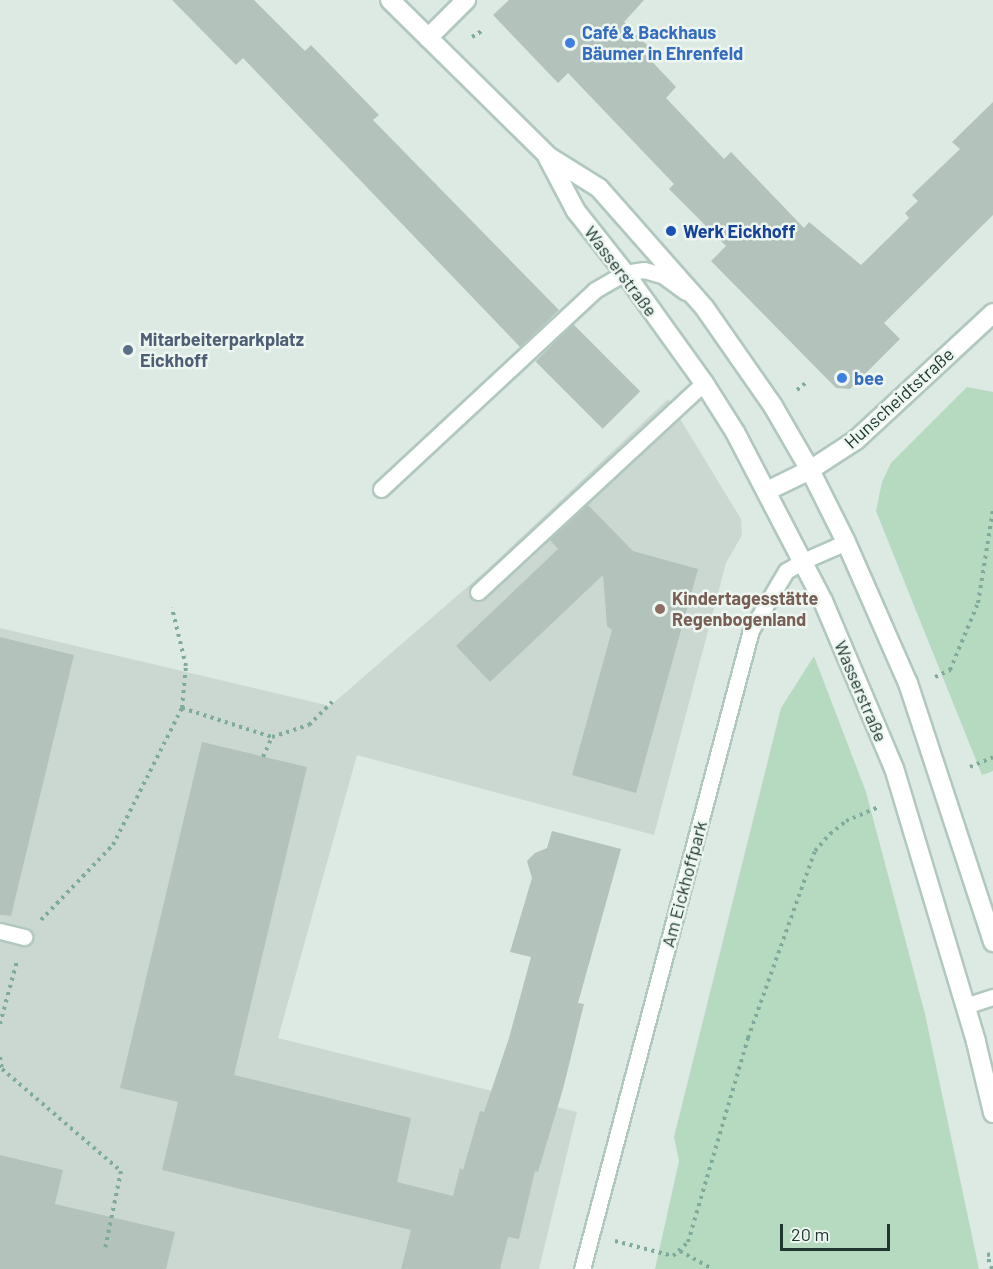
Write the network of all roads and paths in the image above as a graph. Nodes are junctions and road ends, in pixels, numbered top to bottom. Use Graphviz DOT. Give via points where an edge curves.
graph roads {
  1 [pos="390,0"];
  2 [pos="466,0"];
  3 [pos="428,38"];
  4 [pos="548,156"];
  5 [pos="625,273"];
  6 [pos="704,307"];
  7 [pos="993,313"];
  8 [pos="807,382"];
  9 [pos="704,383"];
  10 [pos="790,394"];
  11 [pos="810,470"];
  12 [pos="381,489"];
  13 [pos="767,491"];
  14 [pos="993,509"];
  15 [pos="846,542"];
  16 [pos="802,561"];
  17 [pos="478,592"];
  18 [pos="172,608"];
  19 [pos="935,677"];
  20 [pos="335,699"];
  21 [pos="182,708"];
  22 [pos="272,736"];
  23 [pos="263,757"];
  24 [pos="993,757"];
  25 [pos="970,767"];
  26 [pos="903,798"];
  27 [pos="0,932"];
  28 [pos="24,937"];
  29 [pos="993,942"];
  30 [pos="993,997"];
  31 [pos="965,1006"];
  32 [pos="0,1024"];
  33 [pos="0,1057"];
  34 [pos="993,1113"];
  35 [pos="590,1235"];
  36 [pos="105,1250"];
  37 [pos="680,1251"];
  38 [pos="993,1254"];
  39 [pos="582,1269"];
  40 [pos="712,1269"];
  41 [pos="992,1269"];
  1 -- 3 [label="main road, Wasserstraße"];
  2 -- 3 [label="main road"];
  3 -- 4 [label="main road, Wasserstraße"];
  4 -- 5 [label="main road, Wasserstraße" via="576,211"];
  4 -- 6 [label="main road, Wasserstraße" via="599,188"];
  5 -- 6 [label="lane" via="644,270 662,275"];
  5 -- 9 [label="main road, Wasserstraße"];
  5 -- 12 [label="lane" via="595,290"];
  6 -- 11 [label="main road, Wasserstraße" via="773,406"];
  7 -- 11 [label="main road, Hunscheidtstraße" via="856,440"];
  8 -- 10 [label="path"];
  9 -- 13 [label="main road, Wasserstraße"];
  9 -- 17 [label="lane"];
  11 -- 13 [label="main road, Hunscheidtstraße"];
  11 -- 15 [label="main road, Wasserstraße"];
  13 -- 16 [label="main road, Wasserstraße"];
  14 -- 19 [label="path" via="978,603 950,670"];
  15 -- 16 [label="lane, Am Eickhoffpark"];
  15 -- 29 [label="main road, Wasserstraße" via="908,683"];
  16 -- 26 [label="main road, Wasserstraße" via="850,664"];
  16 -- 35 [label="lane, Am Eickhoffpark" via="786,571 751,630"];
  18 -- 21 [label="path" via="186,666"];
  20 -- 22 [label="path" via="309,725"];
  21 -- 22 [label="path"];
  21 -- 28 [label="path" via="113,845"];
  22 -- 23 [label="path"];
  24 -- 25 [label="path"];
  26 -- 31 [label="main road, Wasserstraße"];
  26 -- 37 [label="path" via="846,821 815,851 748,1038 688,1242"];
  27 -- 28 [label="lane"];
  28 -- 32 [label="path"];
  30 -- 31 [label="lane"];
  31 -- 34 [label="main road, Wasserstraße"];
  33 -- 36 [label="path" via="2,1069 121,1171"];
  35 -- 37 [label="path" via="674,1256"];
  35 -- 39 [label="lane, Am Eickhoffpark"];
  37 -- 40 [label="path"];
  38 -- 41 [label="path" via="987,1255"];
}
